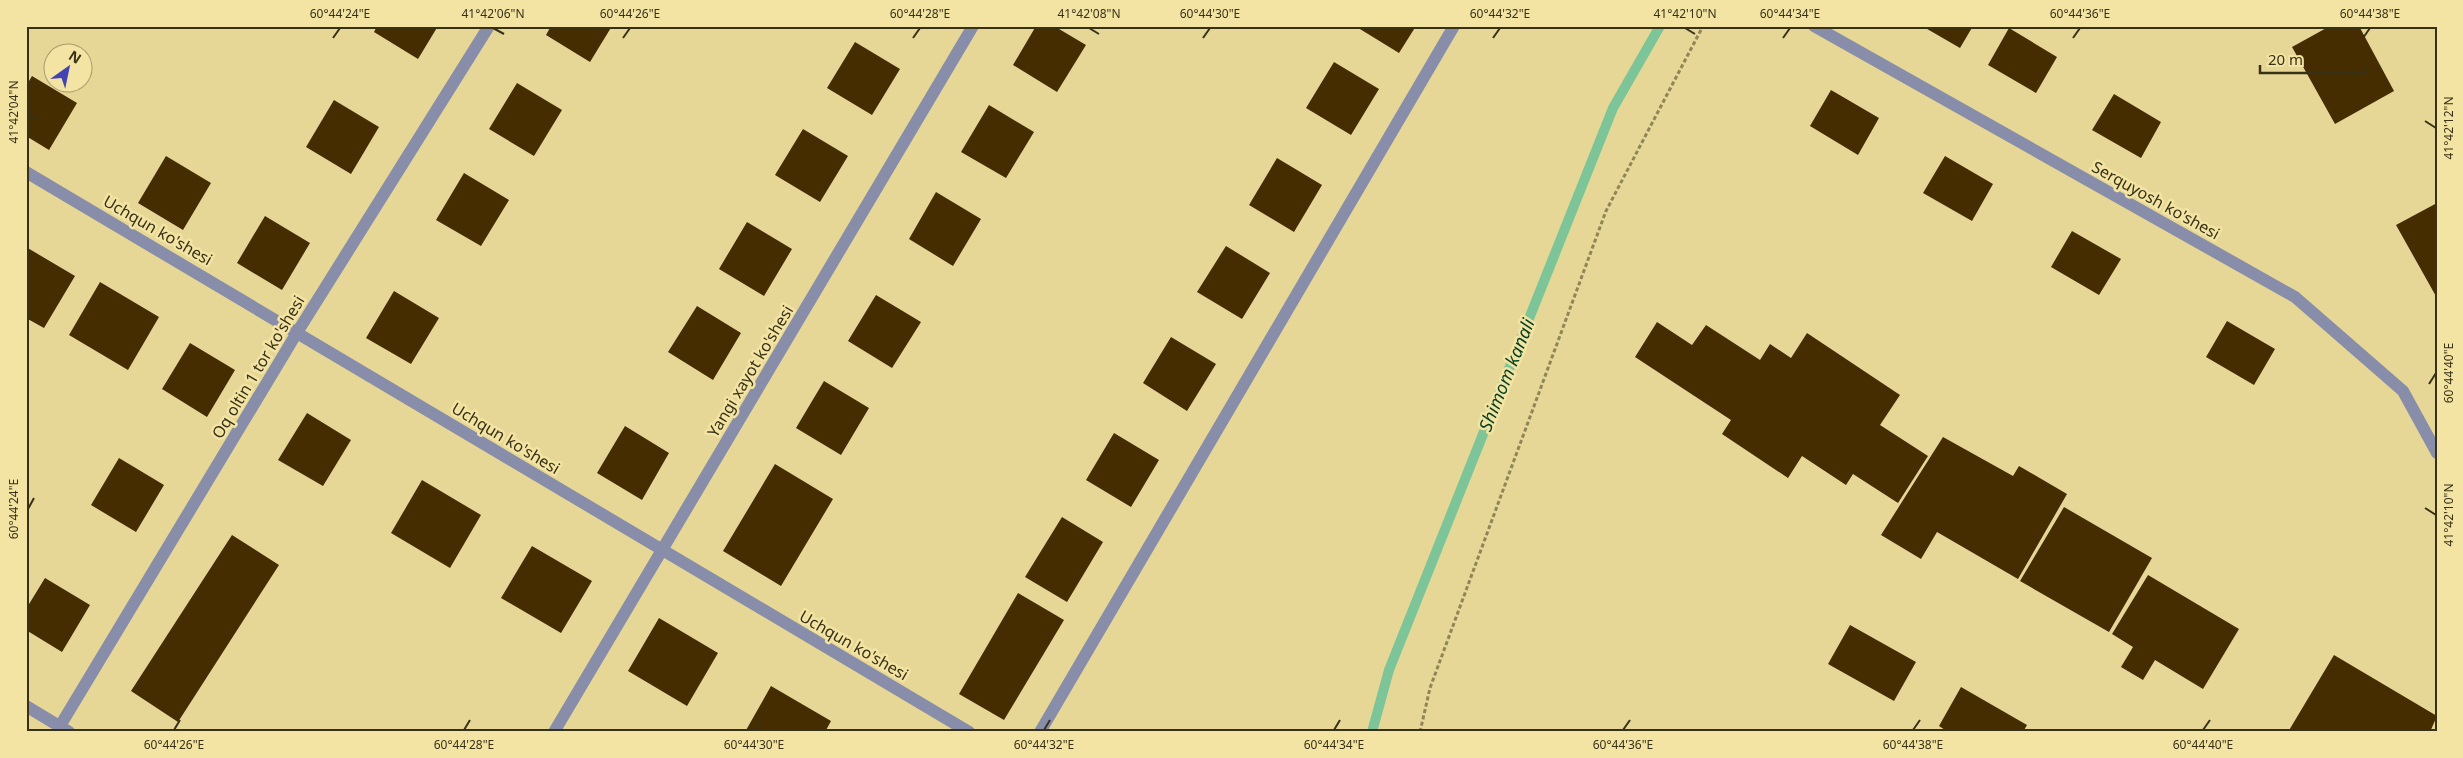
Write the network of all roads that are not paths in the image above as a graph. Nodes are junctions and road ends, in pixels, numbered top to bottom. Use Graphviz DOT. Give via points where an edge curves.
graph roads {
  1 [pos="489,26"];
  2 [pos="973,26"];
  3 [pos="1454,26"];
  4 [pos="1814,26"];
  5 [pos="26,172"];
  6 [pos="298,331"];
  7 [pos="2437,453"];
  8 [pos="662,552"];
  9 [pos="26,706"];
  10 [pos="64,729"];
  11 [pos="554,732"];
  12 [pos="969,732"];
  13 [pos="1040,732"];
  1 -- 6 [label="street, Oq oltin 1 tor ko'shesi"];
  2 -- 8 [label="street, Yangi xayot ko'shesi"];
  3 -- 13 [label="street"];
  4 -- 7 [label="street, Serquyosh ko'shesi" via="2294,297 2403,391"];
  5 -- 6 [label="street, Uchqun ko'shesi"];
  6 -- 8 [label="street, Uchqun ko'shesi"];
  6 -- 10 [label="street, Oq oltin 1 tor ko'shesi"];
  8 -- 11 [label="street, Yangi xayot ko'shesi"];
  8 -- 12 [label="street, Uchqun ko'shesi"];
  9 -- 10 [label="street"];
}
